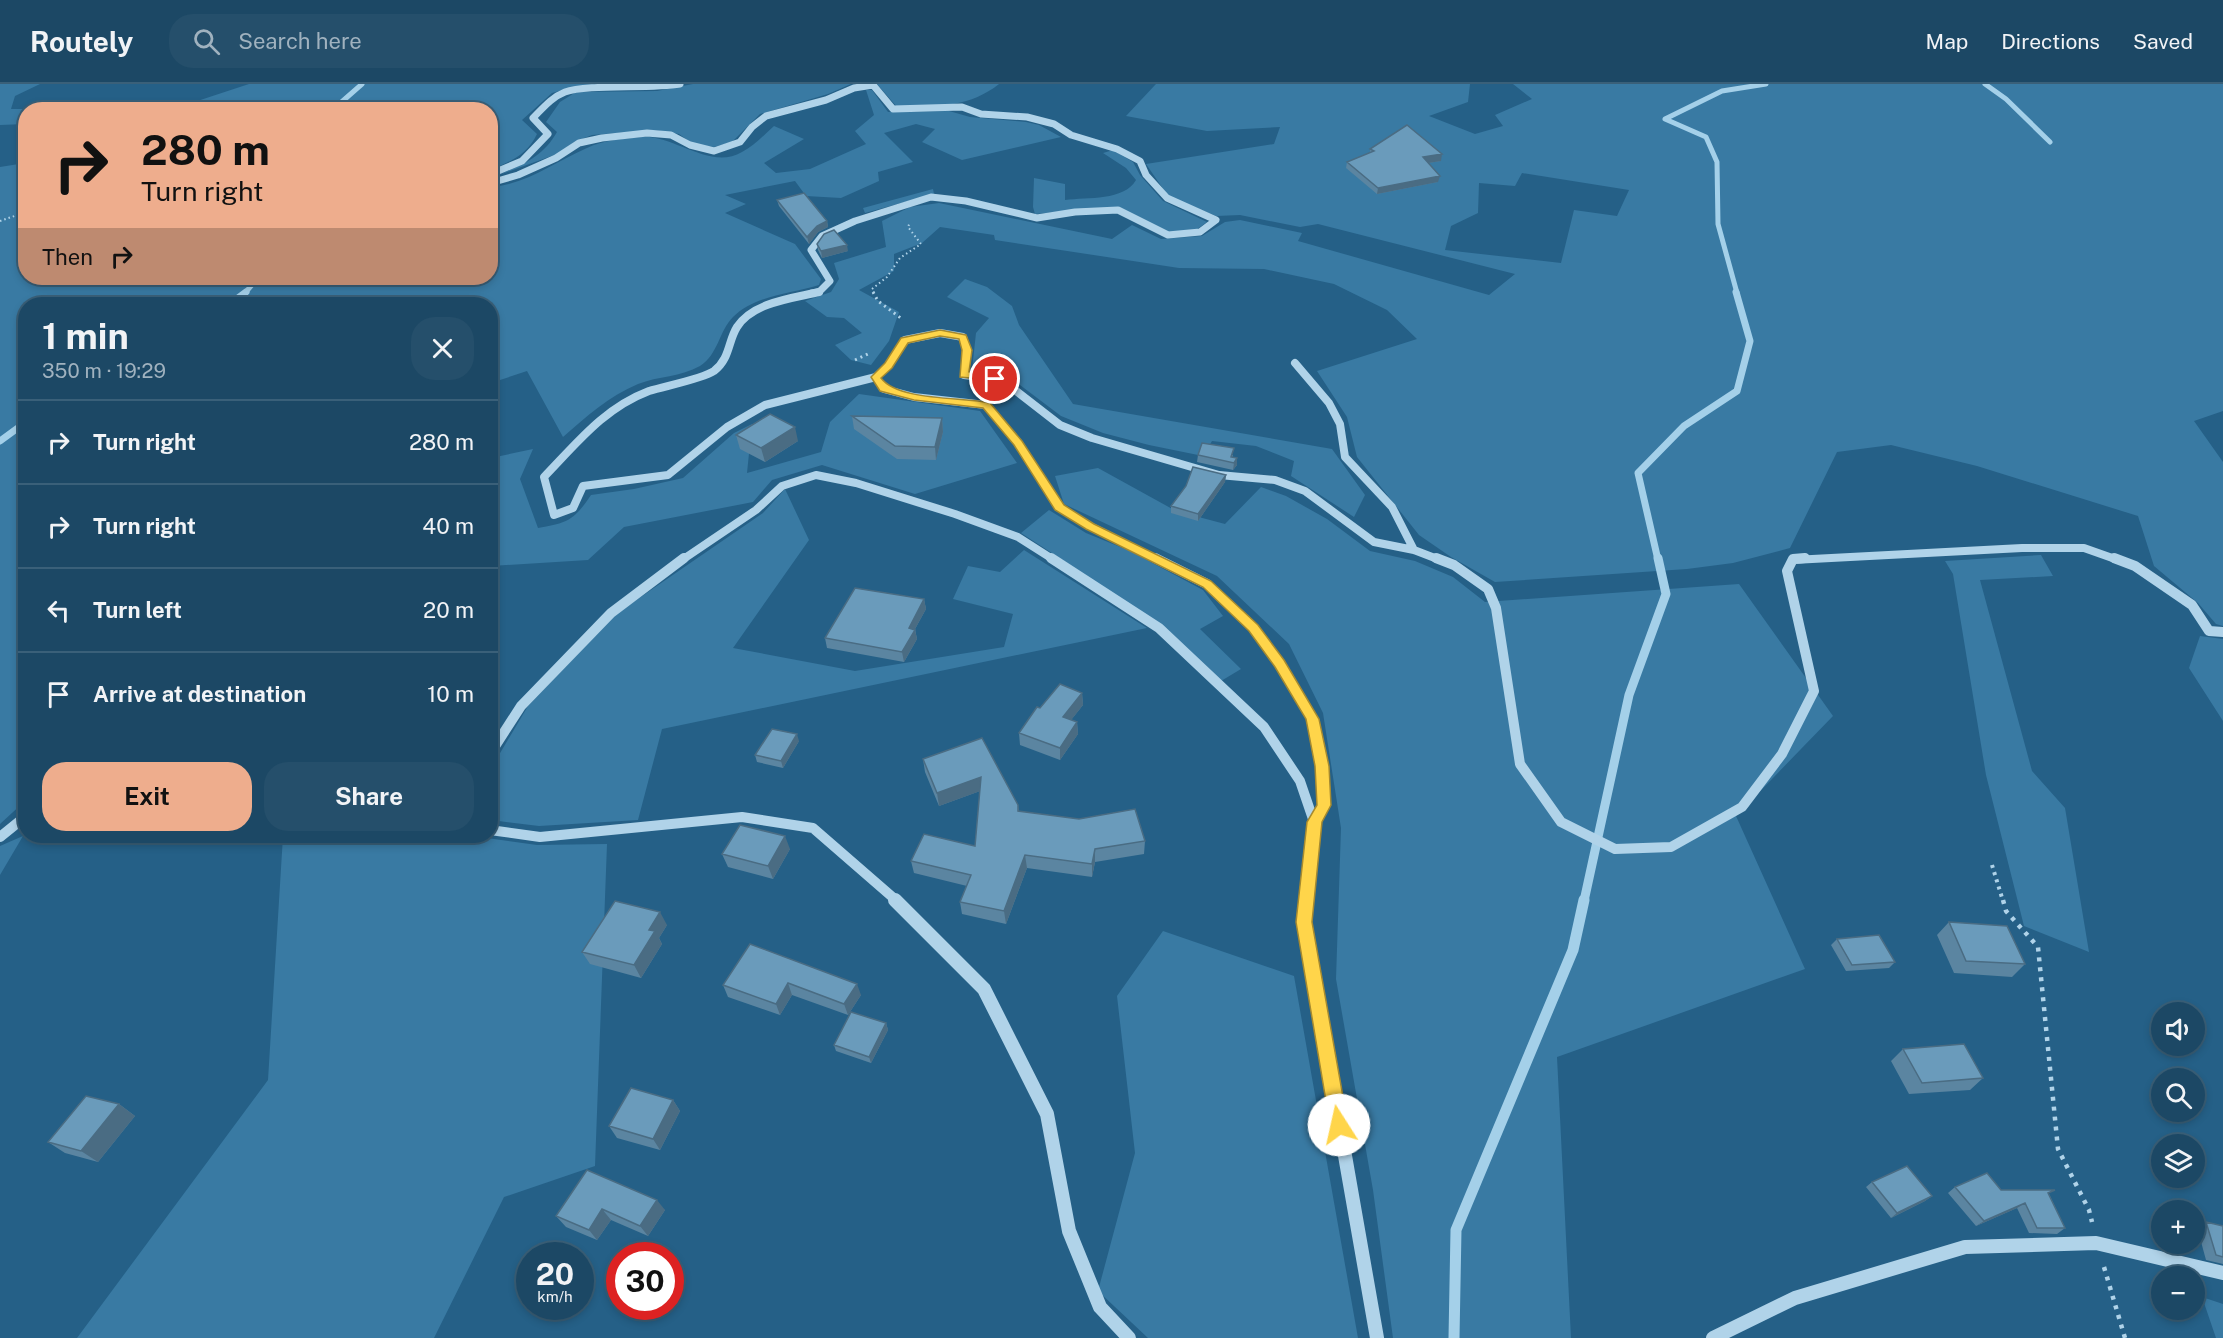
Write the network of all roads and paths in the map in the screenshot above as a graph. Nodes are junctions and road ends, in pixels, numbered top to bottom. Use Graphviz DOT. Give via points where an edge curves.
graph roads {
  1 [pos="680,84"];
  2 [pos="498,171"];
  3 [pos="498,180"];
  4 [pos="896,206"];
  5 [pos="18,215"];
  6 [pos="0,221"];
  7 [pos="894,324"];
  8 [pos="879,350"];
  9 [pos="1295,363"];
  10 [pos="876,377"];
  11 [pos="847,382"];
  12 [pos="1414,550"];
  13 [pos="2223,632"];
  14 [pos="498,741"];
  15 [pos="18,822"];
  16 [pos="1314,822"];
  17 [pos="498,831"];
  18 [pos="0,837"];
  19 [pos="1992,865"];
  20 [pos="2096,1243"];
  21 [pos="2223,1273"];
  22 [pos="1129,1338"];
  23 [pos="1377,1338"];
  24 [pos="1713,1338"];
  25 [pos="2125,1338"];
  1 -- 2 [label="street" via="566,92 533,118 548,134 522,161"];
  3 -- 4 [label="street" via="547,162 579,143 602,138 647,133 670,135 714,151 740,142 766,116 873,85 893,109 962,107 981,114 1027,117 1054,124 1071,135 1117,149 1140,161 1146,175 1167,198 1216,220 1200,232 1168,235 1118,210 1036,218 931,197"];
  4 -- 7 [label="path" via="913,208 916,213 908,227 921,244 900,258 887,277 872,289 878,301 903,318"];
  4 -- 11 [label="street" via="822,236 812,250 830,281 819,292 789,297 753,313 737,327 729,353 714,371 647,392 606,412 543,477 554,515 573,508 584,486 668,475 727,427 765,405"];
  5 -- 6 [label="path"];
  8 -- 11 [label="path" via="854,360"];
  9 -- 12 [label="street" via="1329,403 1340,424 1345,457 1392,507"];
  10 -- 11 [label="street"];
  10 -- 12 [label="street" via="905,340 940,333 963,337 967,350 964,375 995,379 1011,387 1060,425 1219,475 1275,480 1305,491 1374,542"];
  10 -- 16 [label="street" via="884,388 914,396 986,405 1018,443 1059,507 1207,584 1254,628 1280,663 1312,719 1322,766 1324,805"];
  12 -- 13 [label="street" via="1454,565 1488,589 1496,608 1520,764 1561,822 1615,849 1671,847 1721,819 1742,807 1782,754 1814,691 1787,571 1793,560 2085,548 2135,566 2192,605 2209,631"];
  14 -- 16 [label="street" via="520,706 611,613 756,510 782,486 816,475 856,483 1018,537 1159,628 1264,728 1300,781"];
  15 -- 18 [label="street"];
  16 -- 23 [label="street" via="1304,922"];
  17 -- 22 [label="street" via="540,837 742,817 813,828 909,912 984,989 1047,1114 1069,1231 1100,1307"];
  19 -- 20 [label="path" via="2006,911 2038,947 2058,1149 2089,1209"];
  20 -- 21 [label="street"];
  20 -- 24 [label="street" via="1965,1246 1795,1298"];
  20 -- 25 [label="path"];
}
